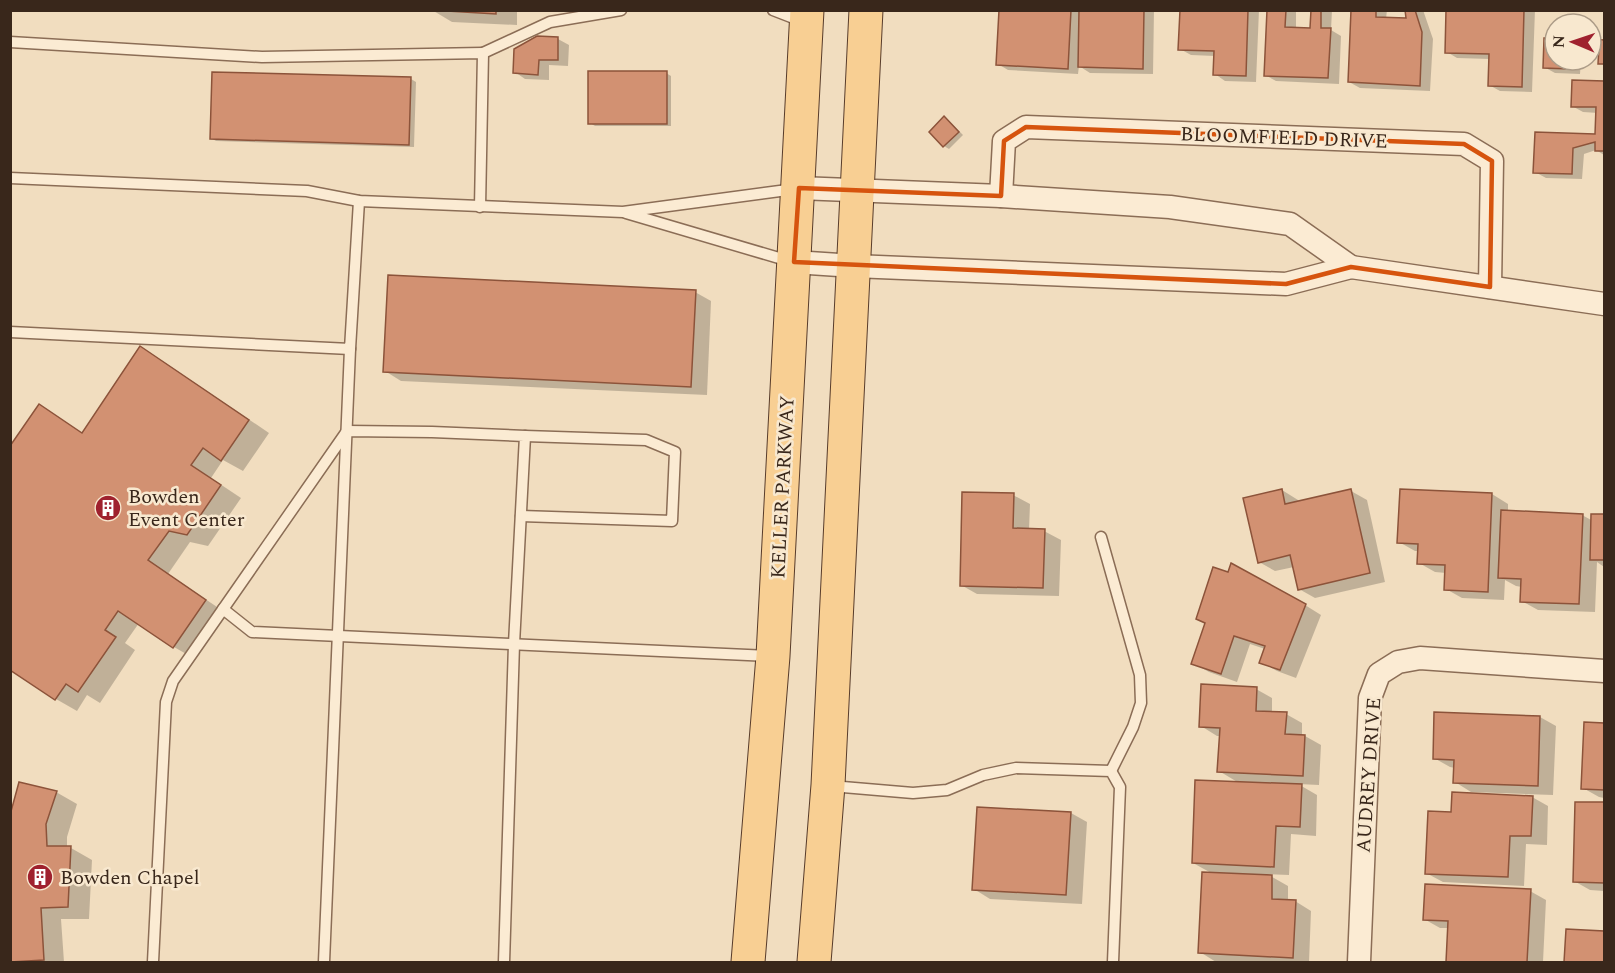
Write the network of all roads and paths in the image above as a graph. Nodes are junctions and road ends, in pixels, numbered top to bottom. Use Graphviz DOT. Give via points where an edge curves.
graph roads {
  1 [pos="621,10"];
  2 [pos="773,10"];
  3 [pos="866,10"];
  4 [pos="807,17"];
  5 [pos="10,42"];
  6 [pos="483,53"];
  7 [pos="10,178"];
  8 [pos="799,188"];
  9 [pos="857,191"];
  10 [pos="1000,195"];
  11 [pos="359,201"];
  12 [pos="480,207"];
  13 [pos="622,212"];
  14 [pos="794,262"];
  15 [pos="854,266"];
  16 [pos="1351,267"];
  17 [pos="1490,287"];
  18 [pos="1605,304"];
  19 [pos="10,332"];
  20 [pos="350,349"];
  21 [pos="347,431"];
  22 [pos="525,436"];
  23 [pos="521,516"];
  24 [pos="1101,537"];
  25 [pos="223,609"];
  26 [pos="338,637"];
  27 [pos="514,644"];
  28 [pos="773,656"];
  29 [pos="1605,671"];
  30 [pos="1111,771"];
  31 [pos="828,786"];
  32 [pos="153,963"];
  33 [pos="324,963"];
  34 [pos="504,963"];
  35 [pos="748,963"];
  36 [pos="814,963"];
  37 [pos="1113,963"];
  38 [pos="1359,963"];
  1 -- 6 [label="lane" via="550,22"];
  2 -- 4 [label="lane"];
  3 -- 9 [label="main road"];
  4 -- 8 [label="main road, KELLER PARKWAY"];
  5 -- 6 [label="lane" via="262,57"];
  6 -- 12 [label="lane"];
  7 -- 11 [label="lane" via="307,191"];
  8 -- 9 [label="street"];
  8 -- 13 [label="lane"];
  8 -- 14 [label="main road, KELLER PARKWAY"];
  9 -- 10 [label="street"];
  9 -- 15 [label="main road"];
  10 -- 16 [label="street" via="1170,207 1290,224"];
  10 -- 17 [label="street, BLOOMFIELD DRIVE" via="1004,141 1026,127 1464,144 1492,161"];
  11 -- 12 [label="lane"];
  11 -- 20 [label="lane"];
  12 -- 13 [label="lane"];
  13 -- 14 [label="lane"];
  14 -- 15 [label="street"];
  14 -- 28 [label="main road, KELLER PARKWAY"];
  15 -- 16 [label="street" via="1286,284"];
  15 -- 31 [label="main road"];
  16 -- 17 [label="street"];
  17 -- 18 [label="street"];
  19 -- 20 [label="lane"];
  20 -- 21 [label="lane"];
  21 -- 22 [label="lane"];
  21 -- 25 [label="lane"];
  21 -- 26 [label="lane"];
  22 -- 23 [label="lane"];
  22 -- 23 [label="lane" via="646,440 675,452 672,521"];
  23 -- 27 [label="lane"];
  24 -- 30 [label="lane" via="1140,675 1141,703"];
  25 -- 26 [label="lane" via="252,633"];
  25 -- 32 [label="lane" via="173,681 166,702"];
  26 -- 27 [label="lane"];
  26 -- 33 [label="lane"];
  27 -- 28 [label="lane"];
  27 -- 34 [label="lane"];
  28 -- 35 [label="main road, KELLER PARKWAY"];
  29 -- 38 [label="street, AUDREY DRIVE" via="1420,658 1398,662 1379,674 1370,698"];
  30 -- 31 [label="lane" via="1016,768 983,774 947,790 913,793"];
  30 -- 37 [label="lane" via="1120,787"];
  31 -- 36 [label="main road"];
}
